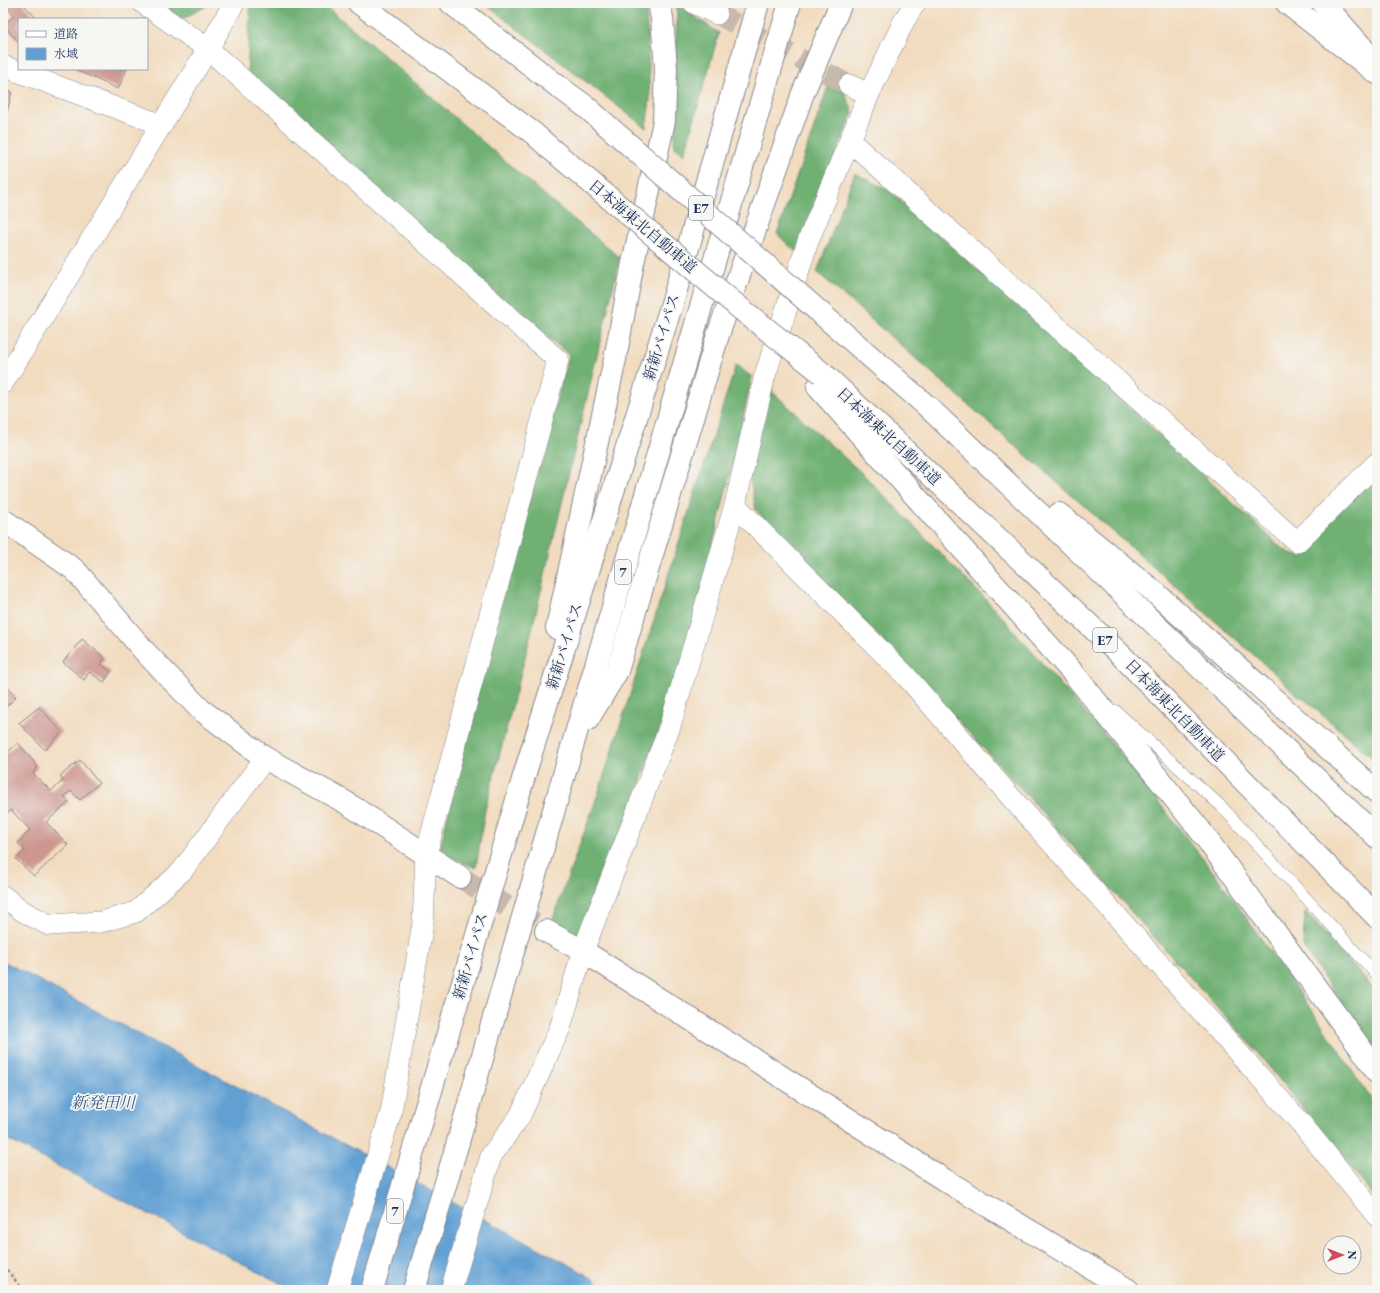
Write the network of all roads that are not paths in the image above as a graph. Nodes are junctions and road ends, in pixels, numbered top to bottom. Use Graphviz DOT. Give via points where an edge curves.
graph roads {
  1 [pos="143,3"];
  2 [pos="234,3"];
  3 [pos="359,3"];
  4 [pos="451,3"];
  5 [pos="659,3"];
  6 [pos="694,3"];
  7 [pos="758,3"];
  8 [pos="790,3"];
  9 [pos="841,3"];
  10 [pos="915,3"];
  11 [pos="1287,3"];
  12 [pos="1323,3"];
  13 [pos="717,14"];
  14 [pos="208,49"];
  15 [pos="1377,64"];
  16 [pos="3,66"];
  17 [pos="1377,73"];
  18 [pos="849,85"];
  19 [pos="869,94"];
  20 [pos="162,125"];
  21 [pos="850,141"];
  22 [pos="820,380"];
  23 [pos="3,383"];
  24 [pos="928,407"];
  25 [pos="1377,463"];
  26 [pos="735,505"];
  27 [pos="3,520"];
  28 [pos="1074,674"];
  29 [pos="572,747"];
  30 [pos="265,758"];
  31 [pos="527,766"];
  32 [pos="1377,792"];
  33 [pos="1377,837"];
  34 [pos="426,854"];
  35 [pos="460,877"];
  36 [pos="3,896"];
  37 [pos="1377,918"];
  38 [pos="546,931"];
  39 [pos="583,951"];
  40 [pos="1377,975"];
  41 [pos="1377,1072"];
  42 [pos="1377,1216"];
  43 [pos="337,1290"];
  44 [pos="372,1290"];
  45 [pos="414,1290"];
  46 [pos="451,1290"];
  47 [pos="1128,1290"];
  1 -- 14 [label="street"];
  2 -- 14 [label="street"];
  3 -- 22 [label="main road, 日本海東北自動車道 / E7, bridge" via="526,128 741,309"];
  4 -- 24 [label="main road, E7, bridge" via="585,106"];
  5 -- 31 [label="main road" via="666,68 664,121"];
  6 -- 13 [label="street"];
  7 -- 31 [label="main road, 新新バイパス / 7" via="674,297"];
  8 -- 29 [label="main road, 新新バイパス / 7"];
  9 -- 29 [label="main road" via="804,93 718,335 617,671"];
  10 -- 19 [label="street"];
  11 -- 17 [label="main road"];
  12 -- 15 [label="main road"];
  14 -- 20 [label="street"];
  14 -- 34 [label="street" via="558,360"];
  16 -- 20 [label="street"];
  18 -- 19 [label="street"];
  19 -- 21 [label="street"];
  20 -- 23 [label="street"];
  21 -- 25 [label="street" via="1297,542"];
  21 -- 26 [label="street" via="808,241 764,379"];
  22 -- 28 [label="main road"];
  22 -- 37 [label="main road, 日本海東北自動車道 / E7" via="1119,653"];
  24 -- 32 [label="main road" via="1151,589"];
  24 -- 33 [label="main road, E7"];
  26 -- 39 [label="street" via="669,729"];
  26 -- 42 [label="street" via="907,677 1293,1115"];
  27 -- 30 [label="main road" via="75,570 146,653 200,709"];
  28 -- 40 [label="lane" via="1222,806"];
  28 -- 41 [label="main road" via="1200,830"];
  29 -- 45 [label="main road, 新新バイパス / 7"];
  30 -- 34 [label="main road" via="344,802"];
  30 -- 36 [label="street" via="182,871 136,912 101,922 49,925 24,912"];
  31 -- 44 [label="main road, 新新バイパス / 7"];
  34 -- 35 [label="main road"];
  34 -- 43 [label="street" via="422,923 391,1112"];
  38 -- 39 [label="main road"];
  39 -- 46 [label="street" via="560,1028 520,1116 491,1156"];
  39 -- 47 [label="main road" via="943,1180"];
}
